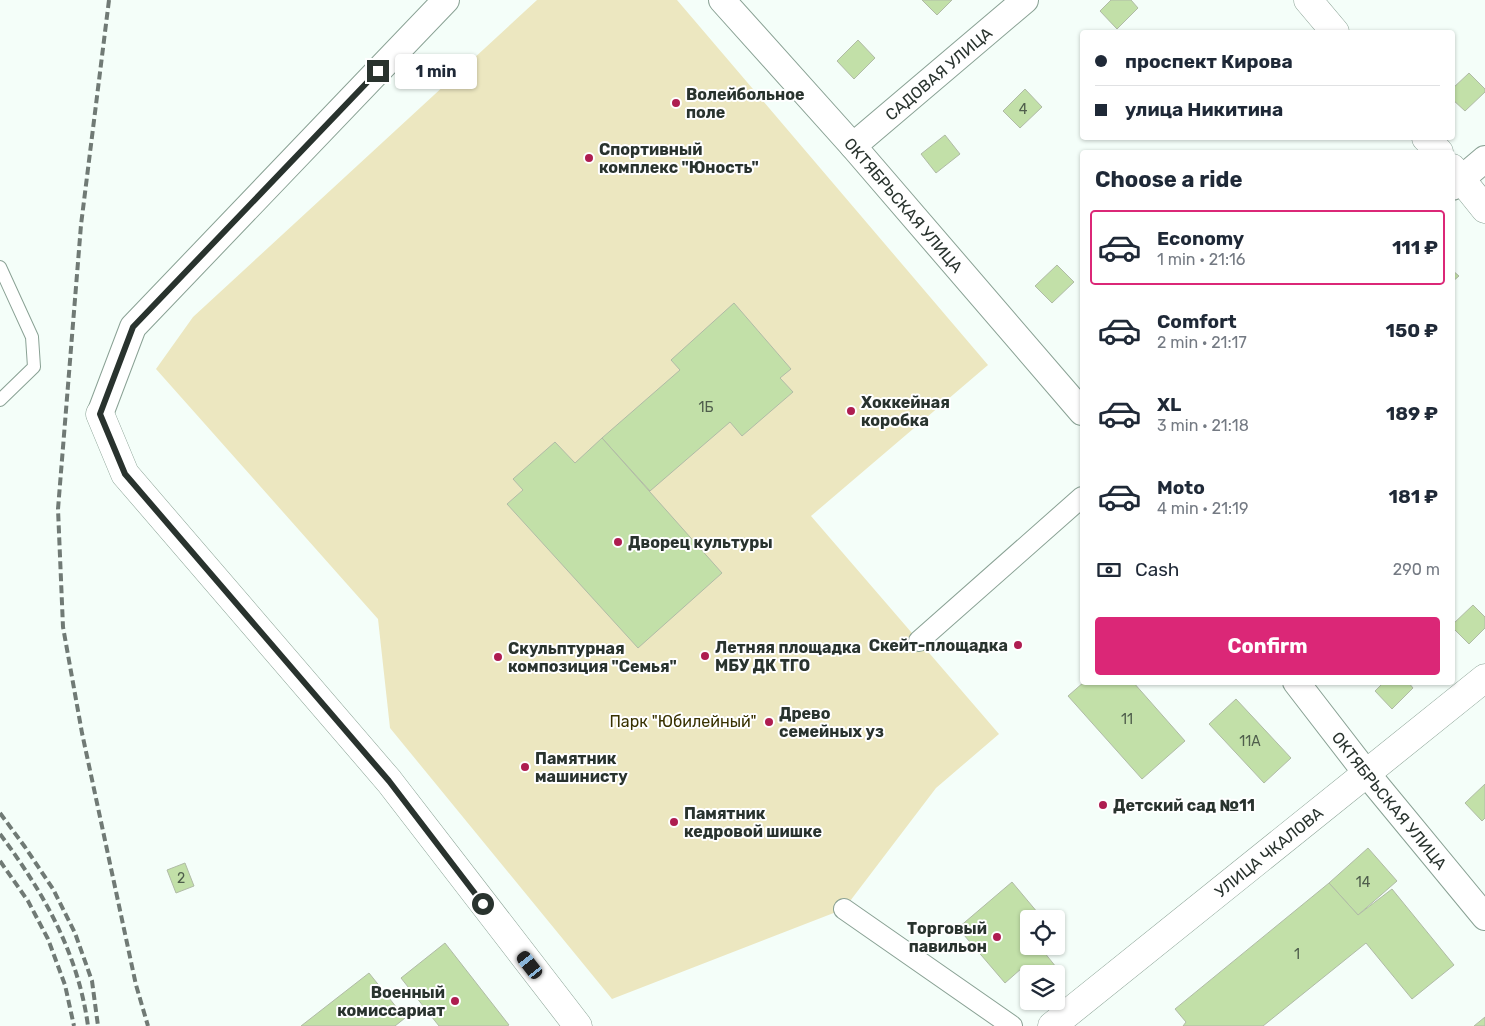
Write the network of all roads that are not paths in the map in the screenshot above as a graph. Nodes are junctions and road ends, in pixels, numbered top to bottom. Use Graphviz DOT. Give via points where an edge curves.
graph roads {
  1 [pos="446,0"];
  2 [pos="722,0"];
  3 [pos="1025,0"];
  4 [pos="1308,0"];
  5 [pos="1333,30"];
  6 [pos="1428,140"];
  7 [pos="853,146"];
  8 [pos="1437,150"];
  9 [pos="1485,159"];
  10 [pos="1456,178"];
  11 [pos="1485,209"];
  12 [pos="0,267"];
  13 [pos="0,400"];
  14 [pos="1080,410"];
  15 [pos="100,414"];
  16 [pos="1080,499"];
  17 [pos="919,641"];
  18 [pos="1485,678"];
  19 [pos="1298,685"];
  20 [pos="1367,774"];
  21 [pos="844,909"];
  22 [pos="1485,917"];
  23 [pos="578,1026"];
  24 [pos="1012,1026"];
  25 [pos="1052,1026"];
  1 -- 15 [label="street" via="133,327"];
  2 -- 7 [label="street, ОКТЯБРЬСКАЯ УЛИЦА"];
  3 -- 7 [label="street, САДОВАЯ УЛИЦА"];
  4 -- 5 [label="street"];
  6 -- 8 [label="street"];
  7 -- 14 [label="street, ОКТЯБРЬСКАЯ УЛИЦА"];
  9 -- 10 [label="street"];
  10 -- 11 [label="street"];
  12 -- 13 [label="lane" via="32,338 34,367"];
  15 -- 23 [label="street" via="125,474 389,781"];
  16 -- 17 [label="street"];
  18 -- 20 [label="street, УЛИЦА ЧКАЛОВА"];
  19 -- 20 [label="street, ОКТЯБРЬСКАЯ УЛИЦА"];
  20 -- 22 [label="street, ОКТЯБРЬСКАЯ УЛИЦА"];
  20 -- 25 [label="street, УЛИЦА ЧКАЛОВА"];
  21 -- 24 [label="street"];
}
